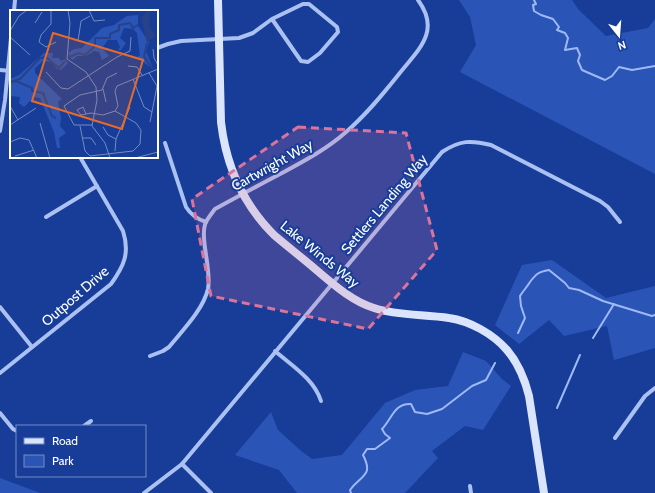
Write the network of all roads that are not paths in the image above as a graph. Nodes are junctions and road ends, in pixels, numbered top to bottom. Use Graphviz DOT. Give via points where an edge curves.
graph roads {
  1 [pos="15,0"];
  2 [pos="218,0"];
  3 [pos="418,0"];
  4 [pos="14,10"];
  5 [pos="272,19"];
  6 [pos="218,40"];
  7 [pos="158,48"];
  8 [pos="10,54"];
  9 [pos="0,70"];
  10 [pos="9,71"];
  11 [pos="0,130"];
  12 [pos="165,143"];
  13 [pos="81,158"];
  14 [pos="97,186"];
  15 [pos="243,193"];
  16 [pos="46,217"];
  17 [pos="206,222"];
  18 [pos="620,222"];
  19 [pos="332,283"];
  20 [pos="0,307"];
  21 [pos="32,347"];
  22 [pos="275,351"];
  23 [pos="150,356"];
  24 [pos="0,373"];
  25 [pos="655,388"];
  26 [pos="321,401"];
  27 [pos="0,413"];
  28 [pos="91,421"];
  29 [pos="85,425"];
  30 [pos="16,430"];
  31 [pos="615,438"];
  32 [pos="182,464"];
  33 [pos="470,486"];
  34 [pos="144,493"];
  35 [pos="211,493"];
  36 [pos="471,493"];
  37 [pos="544,493"];
  1 -- 4 [label="street"];
  2 -- 6 [label="street, Lake Winds Way"];
  3 -- 15 [label="street, Cartwright Way" via="427,17 428,30 423,45 369,110 346,133 313,156"];
  5 -- 5 [label="street" via="303,4 309,4 337,27 338,32 320,53 308,62 301,61"];
  5 -- 6 [label="street" via="239,38"];
  6 -- 7 [label="street" via="181,41"];
  6 -- 15 [label="street, Lake Winds Way" via="223,140 230,166"];
  8 -- 10 [label="street"];
  9 -- 10 [label="street"];
  10 -- 11 [label="street"];
  12 -- 17 [label="street" via="186,207 198,220"];
  13 -- 14 [label="street, Outpost Drive"];
  14 -- 16 [label="street"];
  14 -- 21 [label="street, Outpost Drive" via="126,239 126,258 121,271 110,284"];
  15 -- 17 [label="street, Cartwright Way" via="215,209"];
  15 -- 19 [label="street, Lake Winds Way" via="260,220"];
  17 -- 23 [label="street" via="204,232 209,277 205,299 169,347"];
  18 -- 19 [label="street, Settlers Landing Way" via="600,201 491,145 474,141 464,142 450,146 442,152"];
  19 -- 22 [label="street, Settlers Landing Way"];
  19 -- 37 [label="street, Lake Winds Way" via="354,299 373,308 467,322 485,331 507,350 527,389"];
  20 -- 21 [label="street"];
  21 -- 24 [label="street, Outpost Drive"];
  22 -- 26 [label="street" via="304,376 314,387"];
  22 -- 32 [label="street, Settlers Landing Way"];
  25 -- 31 [label="street" via="645,396"];
  27 -- 30 [label="street"];
  28 -- 29 [label="street"];
  32 -- 34 [label="street, Settlers Landing Way"];
  32 -- 35 [label="street"];
  33 -- 36 [label="street"];
}
